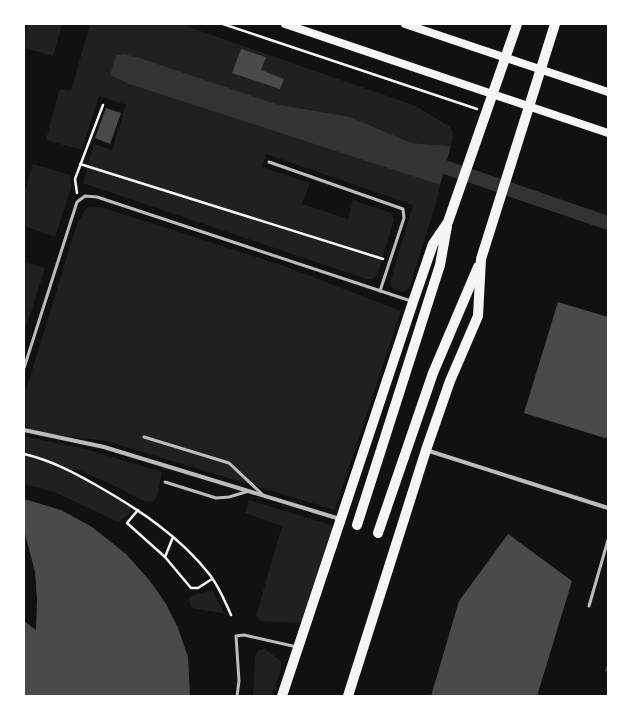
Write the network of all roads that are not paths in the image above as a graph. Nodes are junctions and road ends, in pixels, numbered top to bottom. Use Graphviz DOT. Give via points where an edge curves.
graph roads {
  1 [pos="285,24"];
  2 [pos="405,24"];
  3 [pos="517,24"];
  4 [pos="556,24"];
  5 [pos="506,58"];
  6 [pos="540,69"];
  7 [pos="608,92"];
  8 [pos="493,94"];
  9 [pos="530,106"];
  10 [pos="608,133"];
  11 [pos="269,162"];
  12 [pos="448,222"];
  13 [pos="481,259"];
  14 [pos="380,291"];
  15 [pos="413,302"];
  16 [pos="24,368"];
  17 [pos="24,430"];
  18 [pos="144,437"];
  19 [pos="426,450"];
  20 [pos="165,482"];
  21 [pos="249,491"];
  22 [pos="263,496"];
  23 [pos="608,508"];
  24 [pos="341,519"];
  25 [pos="357,525"];
  26 [pos="378,533"];
  27 [pos="608,540"];
  28 [pos="589,606"];
  29 [pos="298,647"];
  30 [pos="237,696"];
  31 [pos="282,696"];
  32 [pos="348,696"];
  1 -- 8 [label="main road"];
  2 -- 5 [label="main road"];
  3 -- 5 [label="main road"];
  4 -- 6 [label="main road"];
  5 -- 6 [label="main road"];
  5 -- 8 [label="main road"];
  6 -- 7 [label="main road"];
  6 -- 9 [label="main road"];
  8 -- 9 [label="main road"];
  8 -- 12 [label="main road"];
  9 -- 10 [label="main road"];
  9 -- 13 [label="main road"];
  11 -- 14 [label="lane" via="403,209 404,218"];
  12 -- 15 [label="main road" via="433,244"];
  12 -- 25 [label="main road" via="440,265"];
  13 -- 19 [label="main road" via="478,316 450,381"];
  13 -- 26 [label="main road" via="433,373"];
  14 -- 15 [label="lane"];
  14 -- 16 [label="lane" via="97,197 85,196 77,202"];
  15 -- 24 [label="main road"];
  17 -- 21 [label="street" via="104,447"];
  18 -- 22 [label="lane" via="229,463"];
  19 -- 23 [label="street"];
  19 -- 32 [label="main road"];
  20 -- 21 [label="lane" via="216,498"];
  21 -- 22 [label="street"];
  22 -- 24 [label="street"];
  24 -- 29 [label="main road"];
  27 -- 28 [label="lane"];
  29 -- 30 [label="lane" via="244,635 236,636 239,681"];
  29 -- 31 [label="main road"];
}
